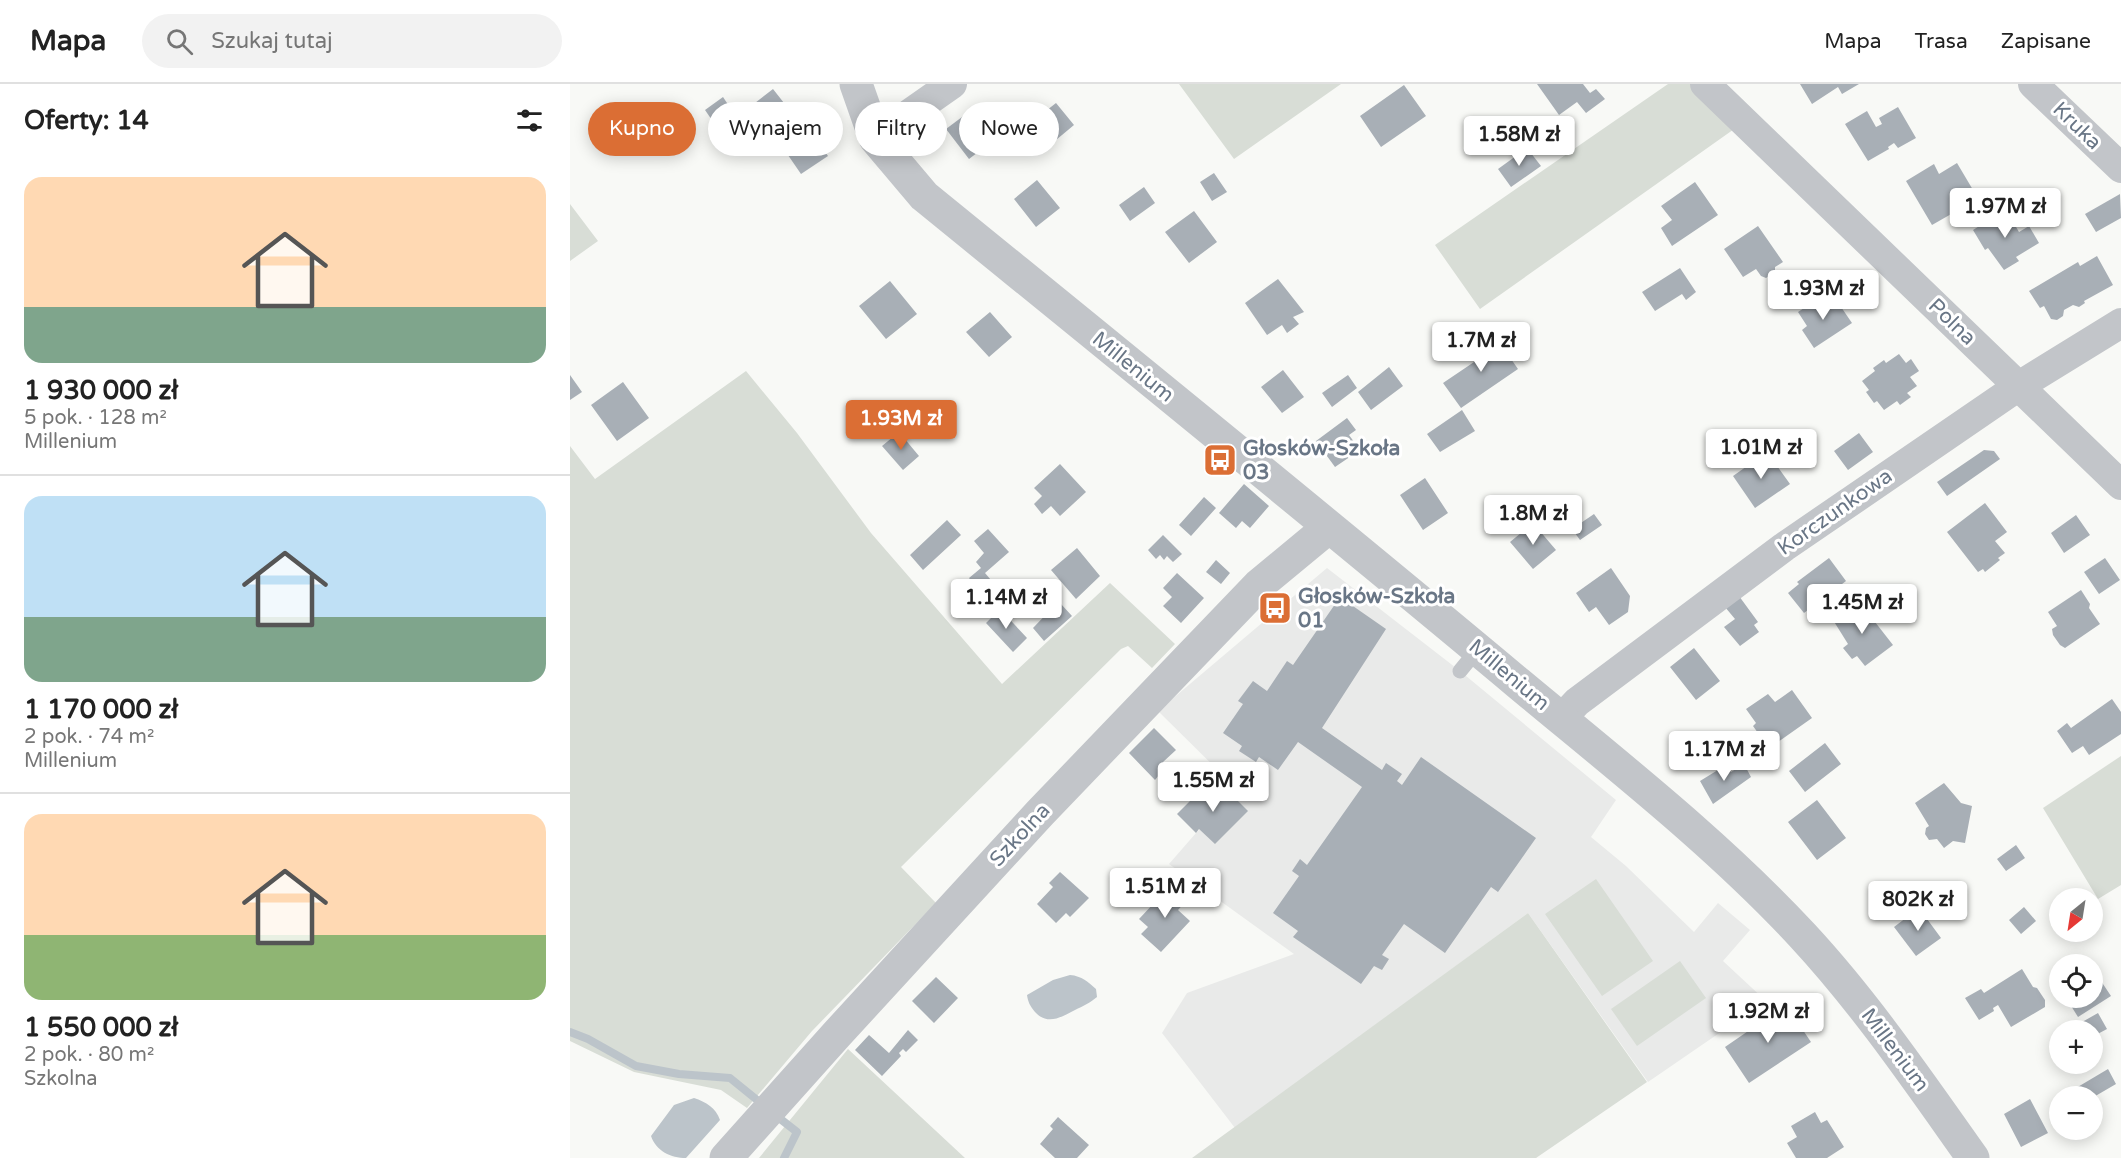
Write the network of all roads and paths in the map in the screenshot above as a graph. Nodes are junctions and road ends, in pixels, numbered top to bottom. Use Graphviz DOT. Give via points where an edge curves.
graph roads {
  1 [pos="856,84"];
  2 [pos="952,84"];
  3 [pos="1706,84"];
  4 [pos="2033,84"];
  5 [pos="862,102"];
  6 [pos="926,102"];
  7 [pos="890,156"];
  8 [pos="2121,168"];
  9 [pos="2121,323"];
  10 [pos="2019,386"];
  11 [pos="2121,485"];
  12 [pos="1329,527"];
  13 [pos="1561,719"];
  14 [pos="726,1158"];
  15 [pos="1973,1158"];
  1 -- 5 [label="street, Millenium"];
  2 -- 6 [label="street"];
  3 -- 10 [label="street, Polna"];
  4 -- 8 [label="street, Kruka"];
  7 -- 12 [label="street, Millenium" via="924,196"];
  9 -- 10 [label="street, Korczunkowa"];
  10 -- 11 [label="street, Polna"];
  10 -- 13 [label="street, Korczunkowa" via="1784,547 1577,702"];
  12 -- 13 [label="street, Millenium" via="1469,660"];
  12 -- 14 [label="street, Szkolna" via="1259,585 1040,813"];
  13 -- 15 [label="street, Millenium" via="1726,860 1806,939 1905,1062"];
}
